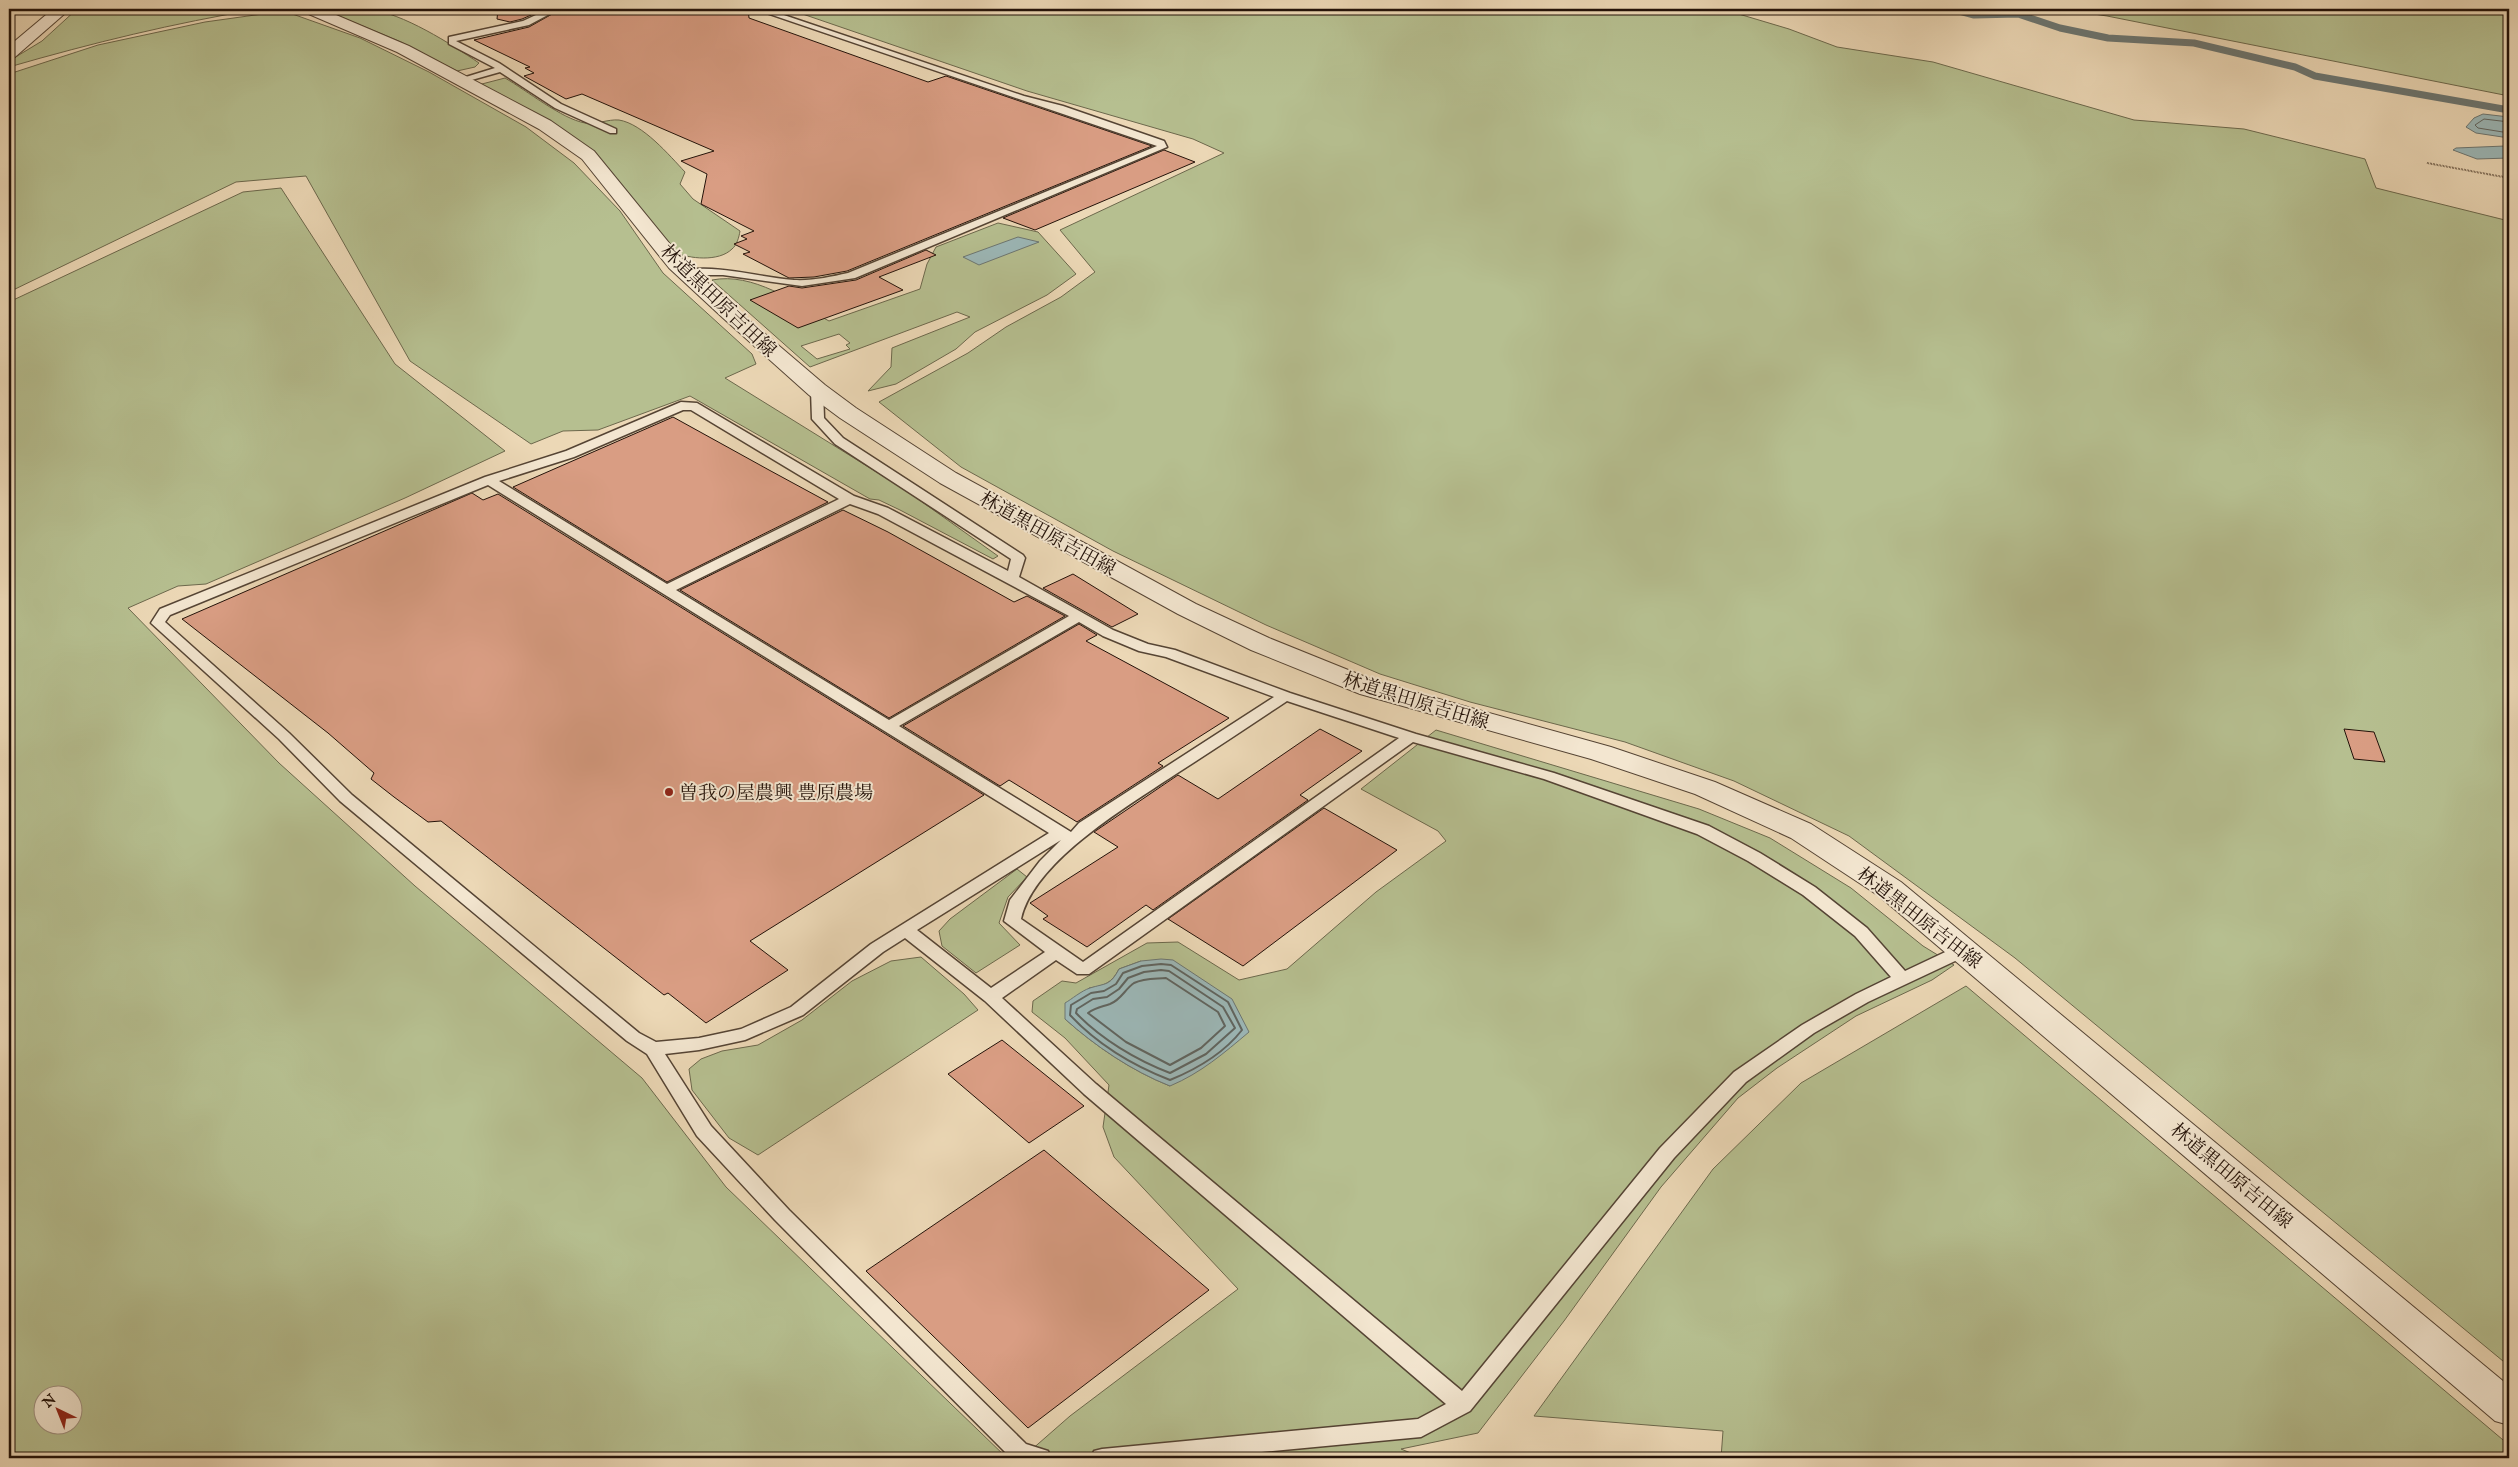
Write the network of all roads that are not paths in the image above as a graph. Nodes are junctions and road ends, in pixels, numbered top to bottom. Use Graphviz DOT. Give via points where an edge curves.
graph roads {
  1 [pos="62,9"];
  2 [pos="309,9"];
  3 [pos="555,9"];
  4 [pos="759,9"];
  5 [pos="9,54"];
  6 [pos="501,69"];
  7 [pos="461,80"];
  8 [pos="613,131"];
  9 [pos="685,273"];
  10 [pos="817,390"];
  11 [pos="489,480"];
  12 [pos="849,499"];
  13 [pos="1012,579"];
  14 [pos="667,589"];
  15 [pos="1080,616"];
  16 [pos="1285,696"];
  17 [pos="889,726"];
  18 [pos="1410,737"];
  19 [pos="1066,836"];
  20 [pos="906,930"];
  21 [pos="1964,950"];
  22 [pos="1056,952"];
  23 [pos="1903,979"];
  24 [pos="991,998"];
  25 [pos="653,1048"];
  26 [pos="1463,1405"];
  27 [pos="2509,1409"];
  28 [pos="1040,1458"];
  29 [pos="1102,1458"];
  1 -- 5 [label="street"];
  2 -- 7 [label="street, 林道黒田原吉田線" via="403,49"];
  3 -- 6 [label="lane" via="526,23 452,39 452,42"];
  4 -- 9 [label="lane" via="1161,143 1162,147 851,276 810,284 723,270"];
  6 -- 7 [label="lane"];
  6 -- 8 [label="lane" via="558,106"];
  7 -- 9 [label="street, 林道黒田原吉田線" via="545,125 588,154"];
  9 -- 10 [label="street, 林道黒田原吉田線"];
  10 -- 13 [label="lane" via="818,419 839,441 1018,558"];
  10 -- 21 [label="street, 林道黒田原吉田線" via="948,478 1188,609 1260,644 1369,688 1601,753 1705,788 1801,831 1890,889"];
  11 -- 12 [label="lane" via="570,454 681,406 693,406"];
  11 -- 14 [label="lane"];
  11 -- 25 [label="lane" via="165,612 158,623 284,736 346,798 633,1037"];
  12 -- 13 [label="lane" via="883,511"];
  12 -- 14 [label="lane"];
  13 -- 15 [label="lane"];
  14 -- 17 [label="lane"];
  15 -- 16 [label="lane" via="1108,633 1144,648 1170,653"];
  15 -- 17 [label="lane"];
  16 -- 18 [label="lane"];
  16 -- 19 [label="lane"];
  17 -- 19 [label="lane"];
  18 -- 22 [label="lane" via="1083,970"];
  18 -- 23 [label="lane" via="1549,776 1703,830 1754,856 1809,891 1861,932"];
  19 -- 20 [label="lane"];
  19 -- 22 [label="lane" via="1016,904 1012,922"];
  20 -- 24 [label="lane"];
  20 -- 25 [label="lane" via="877,948 797,1011 745,1034 699,1044"];
  21 -- 23 [label="lane"];
  21 -- 27 [label="street, 林道黒田原吉田線"];
  22 -- 24 [label="lane"];
  23 -- 26 [label="lane" via="1808,1029 1740,1076 1667,1153"];
  24 -- 26 [label="lane" via="1090,1089"];
  25 -- 28 [label="lane" via="704,1131 782,1215 1019,1451"];
  26 -- 29 [label="lane" via="1421,1428"];
}
